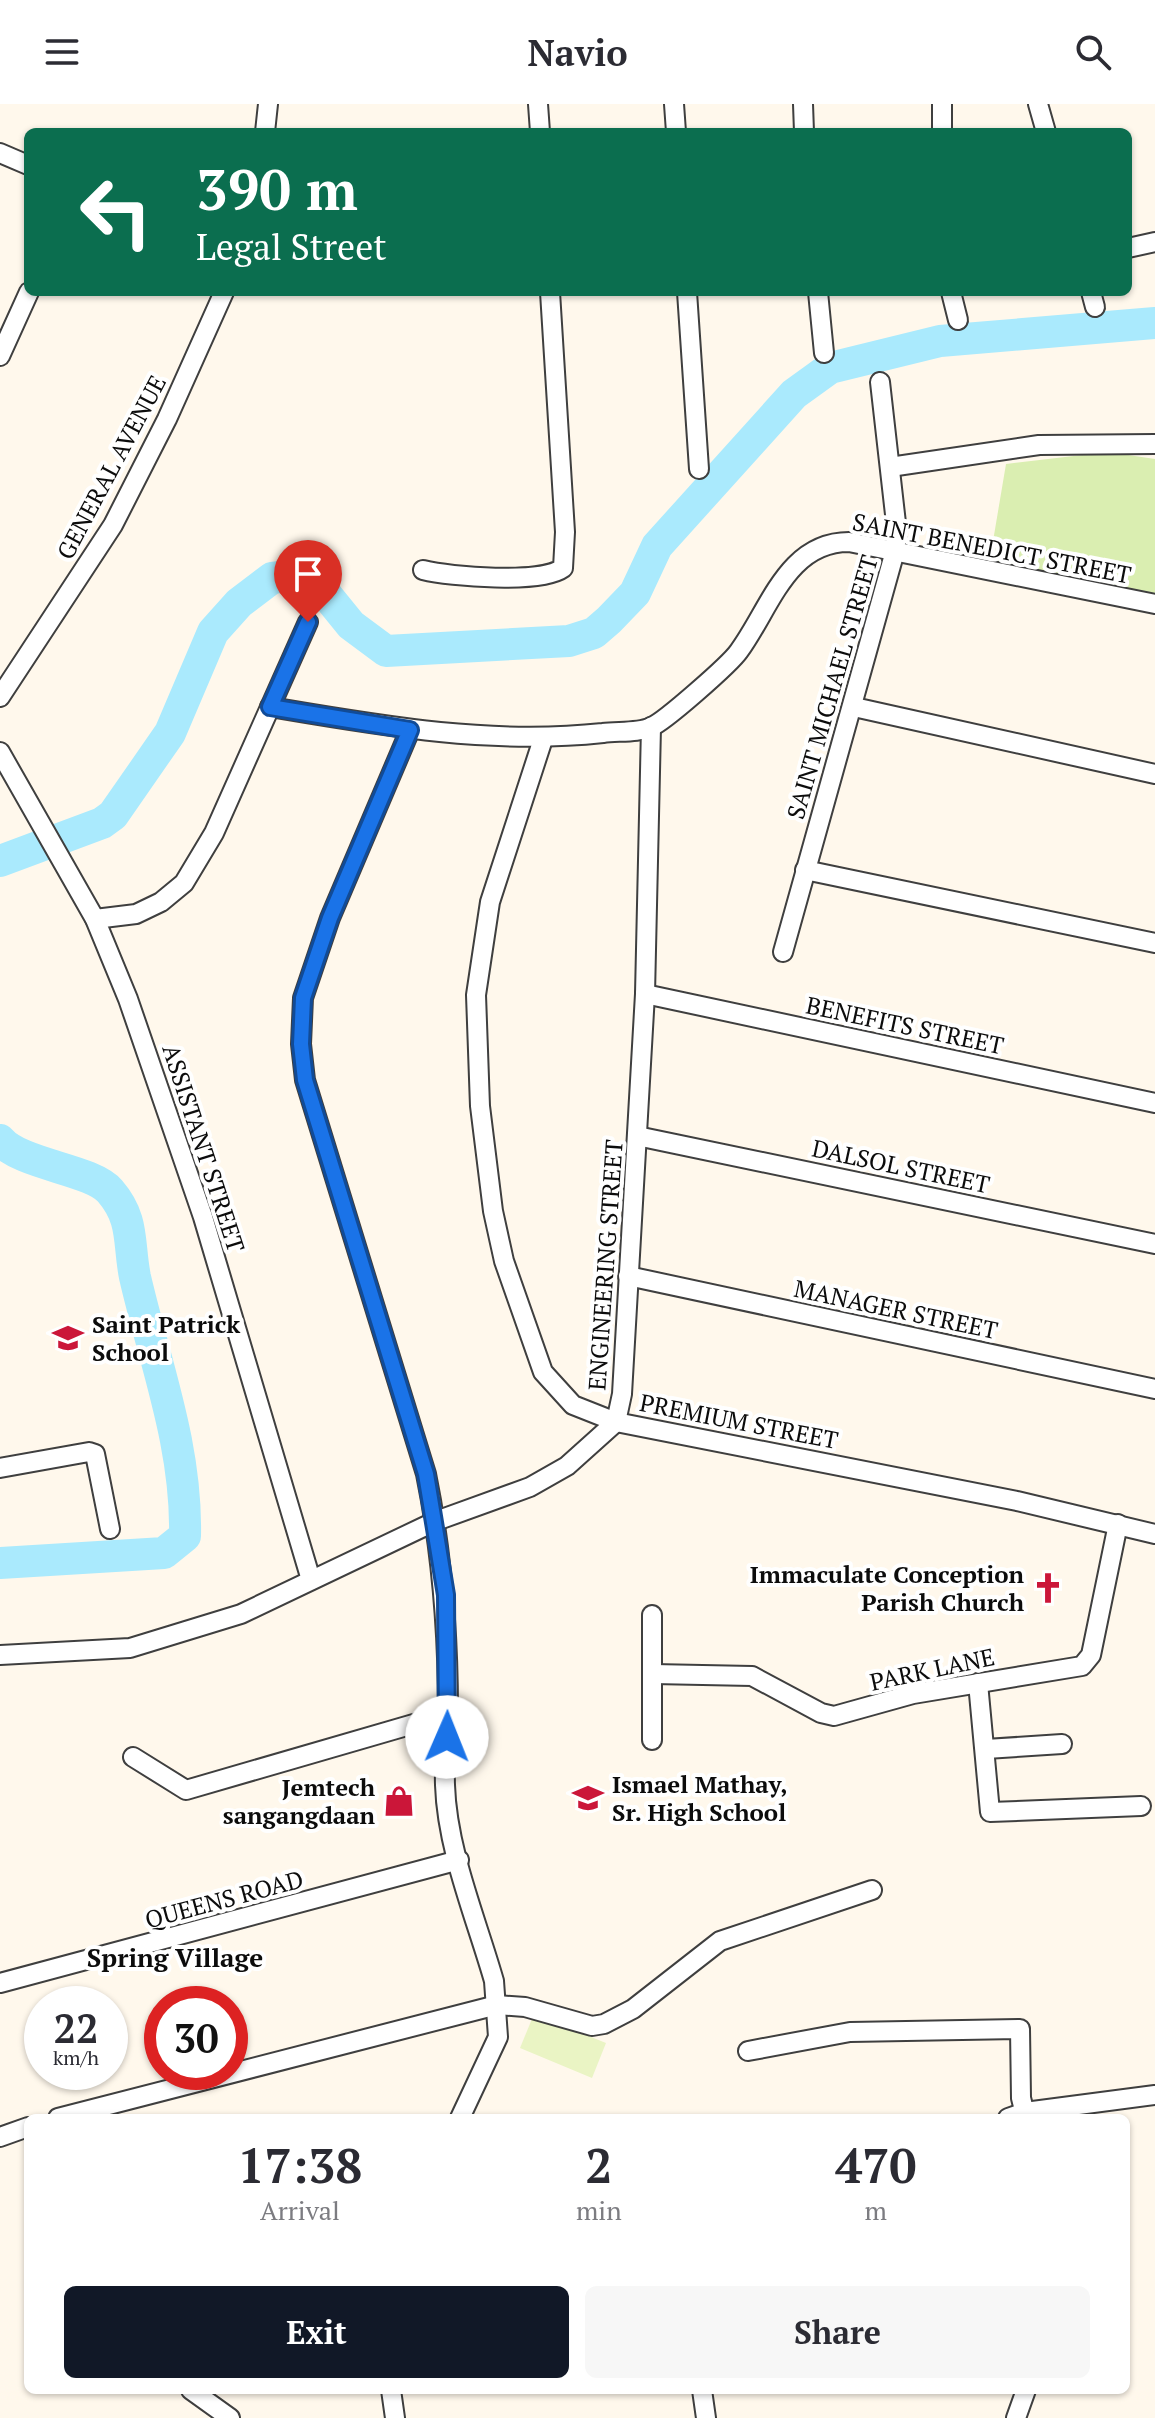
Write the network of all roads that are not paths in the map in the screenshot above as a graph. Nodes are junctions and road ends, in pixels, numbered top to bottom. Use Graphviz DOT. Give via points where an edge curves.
graph roads {
  1 [pos="268,104"];
  2 [pos="538,104"];
  3 [pos="674,104"];
  4 [pos="803,104"];
  5 [pos="942,104"];
  6 [pos="1038,104"];
  7 [pos="265,128"];
  8 [pos="540,128"];
  9 [pos="676,128"];
  10 [pos="804,128"];
  11 [pos="942,128"];
  12 [pos="1045,128"];
  13 [pos="0,153"];
  14 [pos="24,163"];
  15 [pos="1155,242"];
  16 [pos="1132,247"];
  17 [pos="27,296"];
  18 [pos="222,296"];
  19 [pos="550,296"];
  20 [pos="687,296"];
  21 [pos="818,296"];
  22 [pos="952,296"];
  23 [pos="958,320"];
  24 [pos="824,353"];
  25 [pos="0,354"];
  26 [pos="880,382"];
  27 [pos="1155,444"];
  28 [pos="890,467"];
  29 [pos="699,469"];
  30 [pos="895,551"];
  31 [pos="423,570"];
  32 [pos="1155,604"];
  33 [pos="308,622"];
  34 [pos="0,697"];
  35 [pos="270,707"];
  36 [pos="854,707"];
  37 [pos="651,727"];
  38 [pos="410,730"];
  39 [pos="543,739"];
  40 [pos="0,752"];
  41 [pos="1155,774"];
  42 [pos="805,870"];
  43 [pos="95,919"];
  44 [pos="1155,943"];
  45 [pos="783,952"];
  46 [pos="645,994"];
  47 [pos="1155,1103"];
  48 [pos="637,1136"];
  49 [pos="1155,1244"];
  50 [pos="628,1276"];
  51 [pos="1155,1389"];
  52 [pos="616,1422"];
  53 [pos="0,1468"];
  54 [pos="436,1521"];
  55 [pos="1118,1524"];
  56 [pos="110,1529"];
  57 [pos="1155,1534"];
  58 [pos="311,1580"];
  59 [pos="652,1615"];
  60 [pos="0,1655"];
  61 [pos="653,1674"];
  62 [pos="978,1683"];
  63 [pos="448,1714"];
  64 [pos="652,1740"];
  65 [pos="1062,1744"];
  66 [pos="986,1749"];
  67 [pos="133,1757"];
  68 [pos="1141,1806"];
  69 [pos="459,1860"];
  70 [pos="872,1890"];
  71 [pos="0,1983"];
  72 [pos="497,2005"];
  73 [pos="748,2051"];
  74 [pos="1155,2095"];
  75 [pos="74,2114"];
  76 [pos="462,2114"];
  77 [pos="1020,2114"];
  78 [pos="1033,2114"];
  79 [pos="24,2128"];
  80 [pos="0,2137"];
  81 [pos="197,2394"];
  82 [pos="392,2394"];
  83 [pos="703,2394"];
  84 [pos="1025,2394"];
  85 [pos="230,2418"];
  86 [pos="395,2418"];
  87 [pos="706,2418"];
  88 [pos="1016,2418"];
  1 -- 7 [label="street"];
  2 -- 8 [label="street"];
  3 -- 9 [label="street"];
  4 -- 10 [label="street"];
  5 -- 11 [label="street"];
  6 -- 12 [label="street"];
  13 -- 14 [label="street"];
  15 -- 16 [label="street"];
  17 -- 25 [label="street"];
  18 -- 34 [label="street, GENERAL AVENUE" via="113,525"];
  19 -- 31 [label="street" via="563,568 540,575 482,578"];
  20 -- 29 [label="street"];
  21 -- 24 [label="street"];
  22 -- 23 [label="street"];
  26 -- 28 [label="street, SAINT MICHAEL STREET"];
  27 -- 28 [label="street" via="1039,445"];
  28 -- 30 [label="street, SAINT MICHAEL STREET"];
  30 -- 32 [label="street, SAINT BENEDICT STREET"];
  30 -- 36 [label="street, SAINT MICHAEL STREET"];
  30 -- 37 [label="street, SAINT BENEDICT STREET" via="849,542 816,548 785,576 734,657"];
  33 -- 35 [label="street"];
  35 -- 38 [label="street"];
  35 -- 43 [label="street" via="214,833 184,883 136,914"];
  36 -- 41 [label="street"];
  36 -- 42 [label="street, SAINT MICHAEL STREET"];
  37 -- 39 [label="street"];
  37 -- 46 [label="street, ENGINEERING STREET"];
  38 -- 39 [label="street"];
  38 -- 54 [label="street" via="330,918 303,998 301,1044 305,1080"];
  39 -- 52 [label="street, PREMIUM STREET" via="490,902 476,995 480,1106 504,1261 543,1372 573,1405"];
  40 -- 43 [label="street, ASSISTANT STREET"];
  42 -- 44 [label="street"];
  42 -- 45 [label="street, SAINT MICHAEL STREET"];
  43 -- 58 [label="street, ASSISTANT STREET" via="160,1085"];
  46 -- 47 [label="street, BENEFITS STREET"];
  46 -- 48 [label="street, ENGINEERING STREET"];
  48 -- 49 [label="street, DALSOL STREET"];
  48 -- 50 [label="street, ENGINEERING STREET"];
  50 -- 51 [label="street, MANAGER STREET"];
  50 -- 52 [label="street, ENGINEERING STREET"];
  52 -- 54 [label="street, ENGINEERING STREET" via="567,1466 530,1487"];
  52 -- 55 [label="street, PREMIUM STREET"];
  53 -- 56 [label="street" via="95,1454"];
  54 -- 58 [label="street, ENGINEERING STREET"];
  54 -- 63 [label="street" via="446,1595"];
  55 -- 57 [label="street, PREMIUM STREET"];
  55 -- 62 [label="street, PARK LANE" via="1088,1661"];
  58 -- 60 [label="street, ENGINEERING STREET" via="241,1614 130,1648"];
  59 -- 61 [label="street"];
  61 -- 62 [label="street, PARK LANE" via="752,1676 834,1716"];
  61 -- 64 [label="street"];
  62 -- 66 [label="street"];
  63 -- 67 [label="street" via="186,1790"];
  63 -- 69 [label="street" via="445,1785"];
  65 -- 66 [label="street"];
  66 -- 68 [label="street" via="990,1812"];
  69 -- 71 [label="street, QUEENS ROAD"];
  69 -- 72 [label="street"];
  70 -- 72 [label="street" via="720,1941 633,2009 604,2024 592,2026 525,2007"];
  72 -- 75 [label="street"];
  72 -- 76 [label="street" via="498,2037"];
  73 -- 77 [label="street" via="850,2032 1020,2029"];
  74 -- 78 [label="street"];
  79 -- 80 [label="street"];
  81 -- 85 [label="street"];
  82 -- 86 [label="street"];
  83 -- 87 [label="street"];
  84 -- 88 [label="street"];
}
